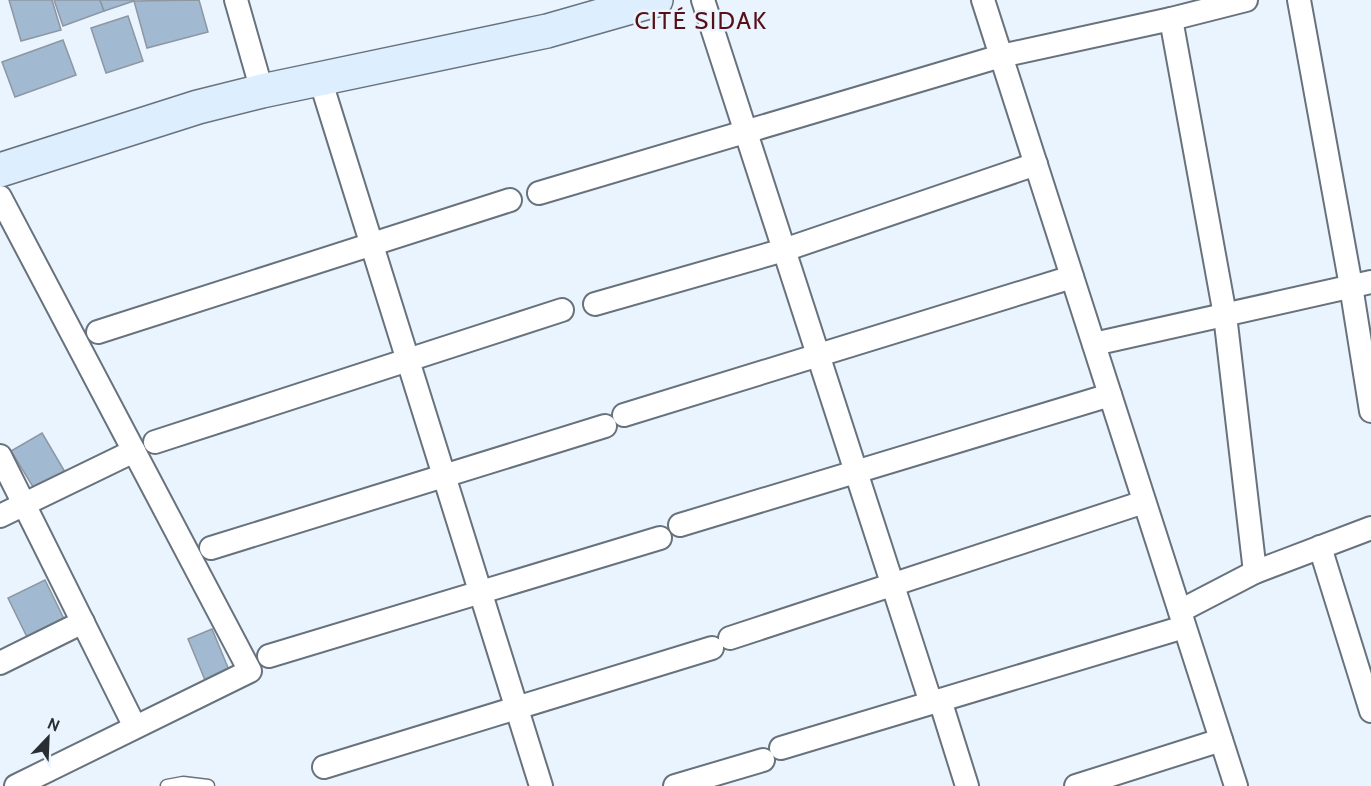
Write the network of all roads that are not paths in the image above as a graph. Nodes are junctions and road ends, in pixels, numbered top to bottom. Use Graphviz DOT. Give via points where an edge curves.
graph roads {
  1 [pos="236,0"];
  2 [pos="656,0"];
  3 [pos="703,0"];
  4 [pos="983,0"];
  5 [pos="1246,0"];
  6 [pos="1299,0"];
  7 [pos="1171,19"];
  8 [pos="1001,56"];
  9 [pos="320,79"];
  10 [pos="262,91"];
  11 [pos="746,131"];
  12 [pos="1036,164"];
  13 [pos="0,170"];
  14 [pos="539,193"];
  15 [pos="0,197"];
  16 [pos="510,200"];
  17 [pos="372,245"];
  18 [pos="784,250"];
  19 [pos="1072,277"];
  20 [pos="1361,284"];
  21 [pos="595,304"];
  22 [pos="562,310"];
  23 [pos="1225,315"];
  24 [pos="98,332"];
  25 [pos="1094,344"];
  26 [pos="818,355"];
  27 [pos="408,360"];
  28 [pos="1110,395"];
  29 [pos="1371,411"];
  30 [pos="145,446"];
  31 [pos="0,456"];
  32 [pos="856,471"];
  33 [pos="444,476"];
  34 [pos="1144,502"];
  35 [pos="24,505"];
  36 [pos="0,516"];
  37 [pos="680,525"];
  38 [pos="1371,528"];
  39 [pos="660,538"];
  40 [pos="1320,547"];
  41 [pos="211,548"];
  42 [pos="1255,572"];
  43 [pos="892,585"];
  44 [pos="480,592"];
  45 [pos="1182,619"];
  46 [pos="83,622"];
  47 [pos="269,656"];
  48 [pos="0,663"];
  49 [pos="935,702"];
  50 [pos="517,708"];
  51 [pos="1371,711"];
  52 [pos="135,727"];
  53 [pos="1221,740"];
  54 [pos="324,767"];
  55 [pos="16,786"];
  56 [pos="167,786"];
  57 [pos="208,786"];
  58 [pos="541,786"];
  59 [pos="675,786"];
  60 [pos="967,786"];
  61 [pos="1076,786"];
  62 [pos="1236,786"];
  1 -- 10 [label="street"];
  2 -- 9 [label="street" via="547,31"];
  3 -- 11 [label="street"];
  4 -- 8 [label="street"];
  5 -- 7 [label="street"];
  6 -- 20 [label="street"];
  7 -- 8 [label="street"];
  7 -- 23 [label="street"];
  8 -- 11 [label="street"];
  8 -- 12 [label="street"];
  9 -- 10 [label="street"];
  9 -- 17 [label="street"];
  10 -- 13 [label="street" via="187,110"];
  11 -- 14 [label="street"];
  11 -- 18 [label="street"];
  12 -- 18 [label="street"];
  12 -- 19 [label="street"];
  15 -- 30 [label="street"];
  16 -- 17 [label="street"];
  17 -- 24 [label="street"];
  17 -- 27 [label="street"];
  18 -- 21 [label="street"];
  18 -- 26 [label="street"];
  19 -- 25 [label="street"];
  19 -- 26 [label="street"];
  20 -- 23 [label="street"];
  20 -- 29 [label="street"];
  22 -- 27 [label="street"];
  23 -- 25 [label="street"];
  23 -- 42 [label="street"];
  25 -- 28 [label="street"];
  26 -- 32 [label="street"];
  26 -- 33 [label="street"];
  27 -- 30 [label="street"];
  27 -- 33 [label="street"];
  28 -- 32 [label="street"];
  28 -- 34 [label="street"];
  30 -- 35 [label="street"];
  30 -- 52 [label="street" via="250,671"];
  31 -- 35 [label="street"];
  32 -- 37 [label="street"];
  32 -- 43 [label="street"];
  33 -- 41 [label="street"];
  33 -- 44 [label="street"];
  34 -- 43 [label="street"];
  34 -- 45 [label="street"];
  35 -- 36 [label="street"];
  35 -- 46 [label="street"];
  38 -- 40 [label="street"];
  39 -- 44 [label="street"];
  40 -- 42 [label="street"];
  40 -- 51 [label="street"];
  42 -- 45 [label="street"];
  43 -- 49 [label="street"];
  43 -- 50 [label="street"];
  44 -- 47 [label="street"];
  44 -- 50 [label="street"];
  45 -- 49 [label="street"];
  45 -- 53 [label="street"];
  46 -- 48 [label="street"];
  46 -- 52 [label="street"];
  49 -- 59 [label="street"];
  49 -- 60 [label="street"];
  50 -- 54 [label="street"];
  50 -- 58 [label="street"];
  52 -- 55 [label="street"];
  53 -- 61 [label="street"];
  53 -- 62 [label="street"];
  56 -- 57 [label="lane"];
}
